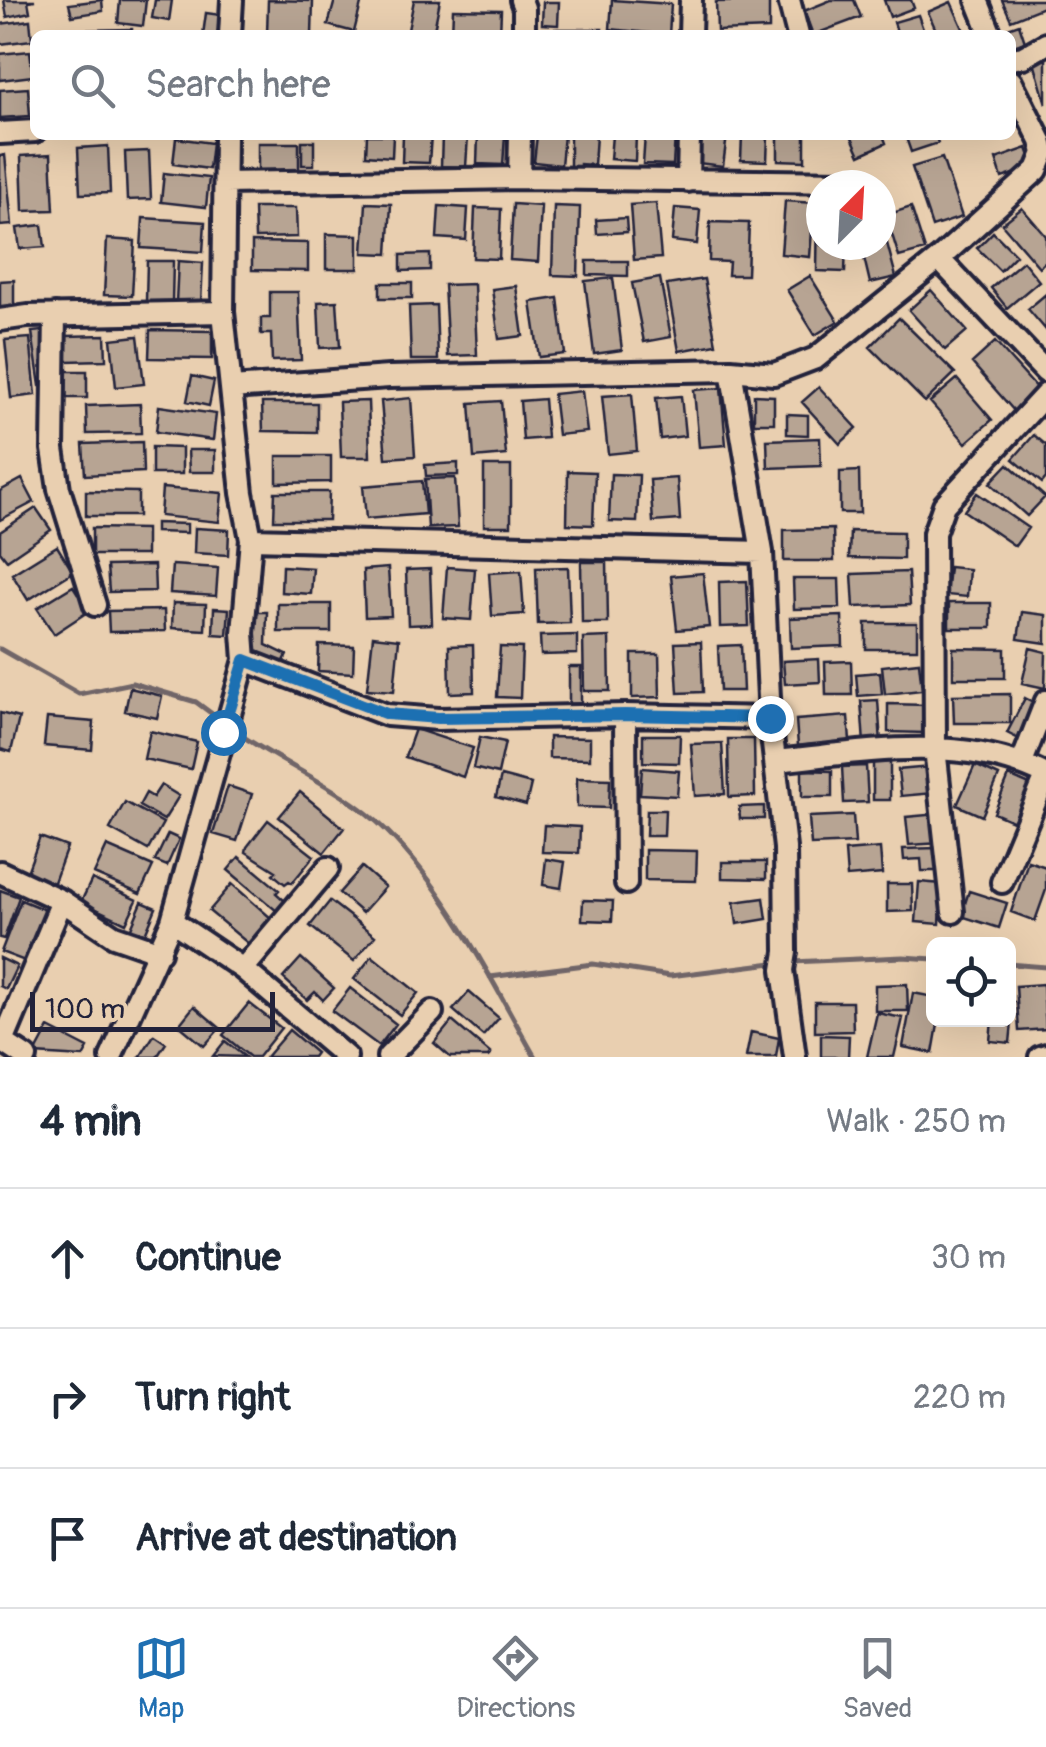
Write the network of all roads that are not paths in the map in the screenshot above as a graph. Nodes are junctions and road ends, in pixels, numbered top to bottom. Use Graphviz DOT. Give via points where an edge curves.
graph roads {
  1 [pos="232,0"];
  2 [pos="520,0"];
  3 [pos="690,0"];
  4 [pos="789,0"];
  5 [pos="978,0"];
  6 [pos="230,30"];
  7 [pos="524,30"];
  8 [pos="690,30"];
  9 [pos="797,30"];
  10 [pos="989,30"];
  11 [pos="1046,44"];
  12 [pos="1016,58"];
  13 [pos="1016,92"];
  14 [pos="30,131"];
  15 [pos="0,133"];
  16 [pos="225,140"];
  17 [pos="520,140"];
  18 [pos="688,140"];
  19 [pos="519,178"];
  20 [pos="688,181"];
  21 [pos="806,182"];
  22 [pos="225,184"];
  23 [pos="939,259"];
  24 [pos="223,312"];
  25 [pos="55,315"];
  26 [pos="0,320"];
  27 [pos="731,370"];
  28 [pos="1046,372"];
  29 [pos="231,388"];
  30 [pos="1046,394"];
  31 [pos="251,539"];
  32 [pos="762,552"];
  33 [pos="95,604"];
  34 [pos="245,660"];
  35 [pos="1046,702"];
  36 [pos="625,715"];
  37 [pos="770,718"];
  38 [pos="935,748"];
  39 [pos="776,761"];
  40 [pos="1022,762"];
  41 [pos="1046,775"];
  42 [pos="328,868"];
  43 [pos="0,872"];
  44 [pos="1002,882"];
  45 [pos="626,883"];
  46 [pos="62,901"];
  47 [pos="954,912"];
  48 [pos="172,922"];
  49 [pos="160,952"];
  50 [pos="243,969"];
  51 [pos="432,1012"];
  52 [pos="2,1041"];
  53 [pos="26,1057"];
  54 [pos="111,1057"];
  55 [pos="346,1057"];
  56 [pos="388,1057"];
  57 [pos="795,1057"];
  1 -- 6 [label="street"];
  2 -- 7 [label="street"];
  3 -- 8 [label="street"];
  4 -- 9 [label="street"];
  5 -- 10 [label="street"];
  11 -- 12 [label="street"];
  13 -- 23 [label="street" via="1044,153 1037,170"];
  14 -- 15 [label="street"];
  16 -- 22 [label="street"];
  17 -- 19 [label="street"];
  18 -- 20 [label="street"];
  19 -- 20 [label="street"];
  19 -- 22 [label="street"];
  20 -- 21 [label="street"];
  22 -- 24 [label="street"];
  23 -- 27 [label="street" via="816,358 774,374"];
  23 -- 28 [label="street"];
  24 -- 25 [label="street"];
  24 -- 29 [label="street"];
  25 -- 26 [label="street"];
  25 -- 33 [label="street" via="55,463"];
  27 -- 29 [label="street" via="389,376"];
  27 -- 32 [label="street"];
  29 -- 31 [label="street"];
  30 -- 38 [label="street" via="944,505 934,533"];
  31 -- 32 [label="street"];
  31 -- 34 [label="street"];
  32 -- 37 [label="street"];
  34 -- 36 [label="street" via="387,714"];
  34 -- 48 [label="street"];
  35 -- 40 [label="street"];
  36 -- 37 [label="street"];
  36 -- 45 [label="street"];
  37 -- 39 [label="street"];
  38 -- 39 [label="street"];
  38 -- 40 [label="street"];
  38 -- 47 [label="street"];
  39 -- 57 [label="street"];
  40 -- 41 [label="street"];
  41 -- 44 [label="street"];
  42 -- 50 [label="street"];
  43 -- 46 [label="street"];
  46 -- 49 [label="street" via="114,936"];
  46 -- 52 [label="street"];
  48 -- 49 [label="street"];
  48 -- 50 [label="street"];
  49 -- 54 [label="street"];
  50 -- 55 [label="street"];
  51 -- 56 [label="street"];
  52 -- 53 [label="street"];
}
